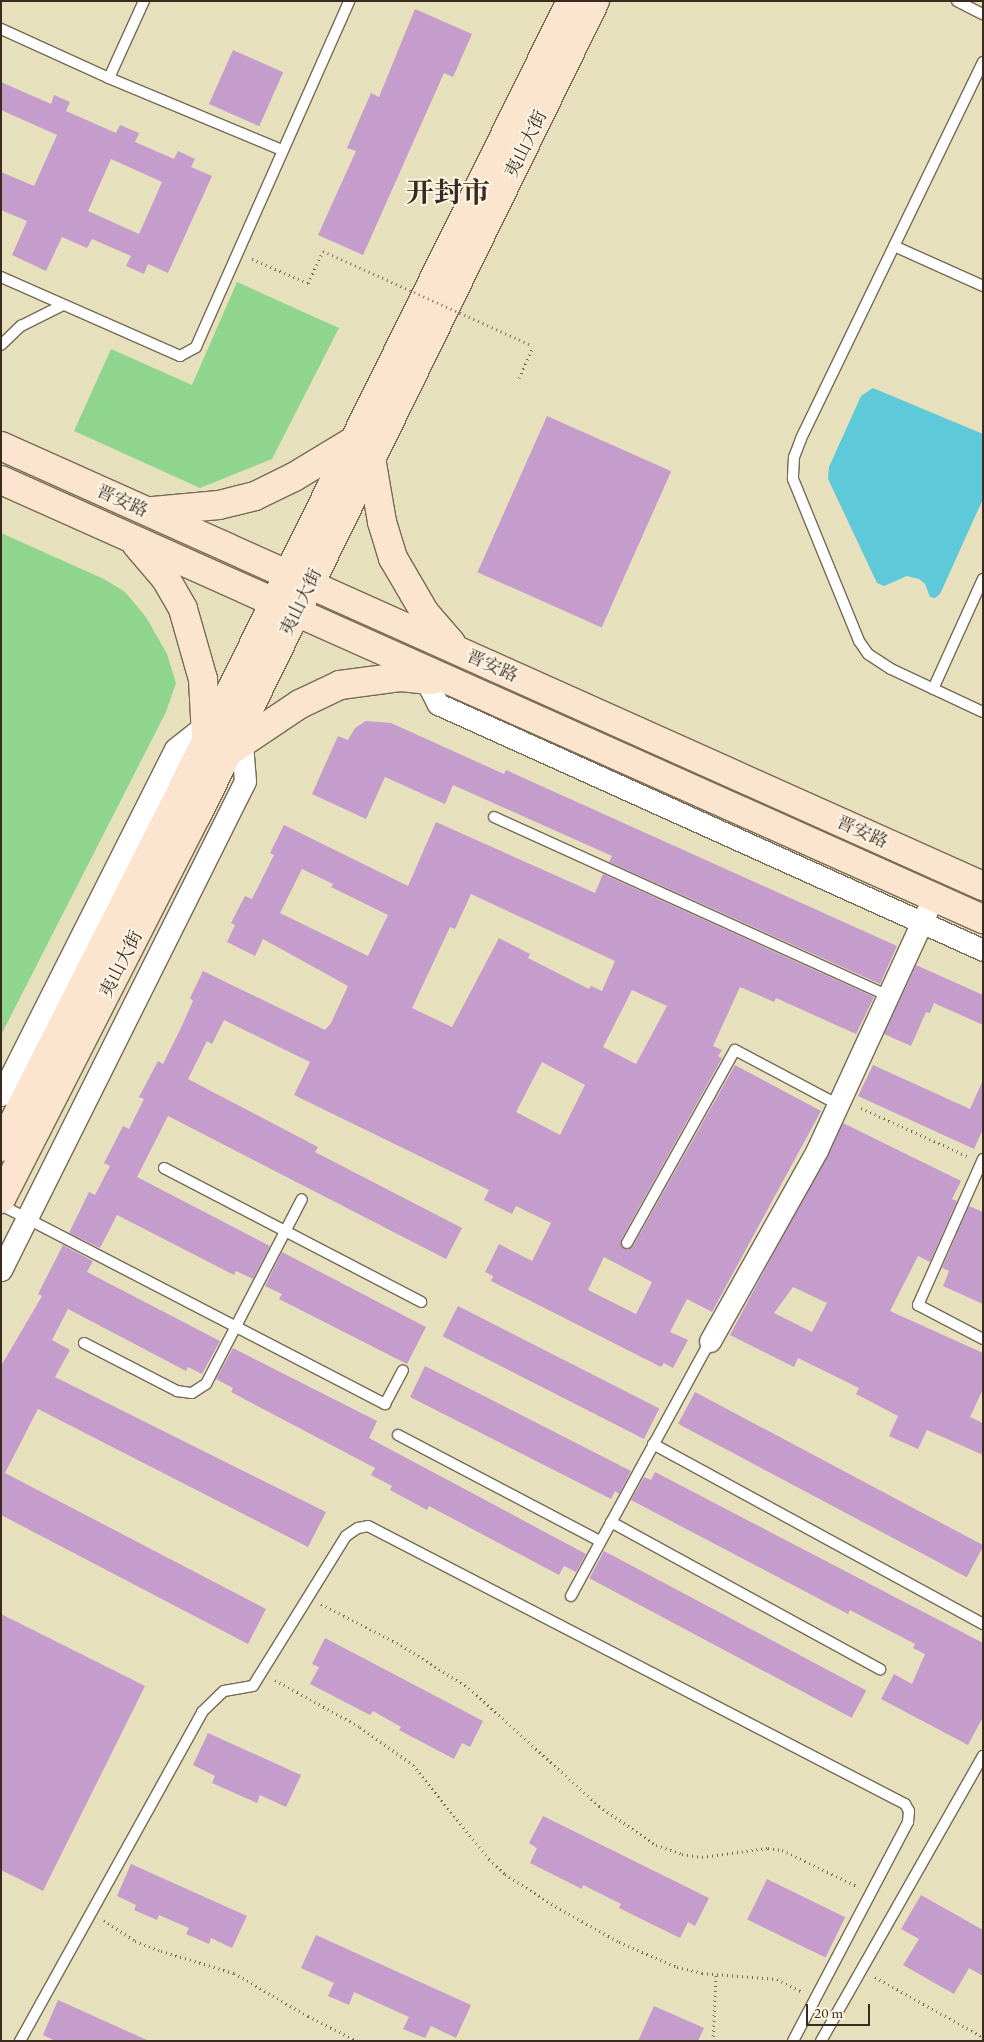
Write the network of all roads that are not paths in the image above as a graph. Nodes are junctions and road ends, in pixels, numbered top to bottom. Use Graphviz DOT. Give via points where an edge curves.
graph roads {
  1 [pos="144,1"];
  2 [pos="349,1"];
  3 [pos="571,1"];
  4 [pos="595,1"];
  5 [pos="957,1"];
  6 [pos="983,14"];
  7 [pos="1,29"];
  8 [pos="983,62"];
  9 [pos="109,78"];
  10 [pos="282,150"];
  11 [pos="894,246"];
  12 [pos="1,277"];
  13 [pos="983,286"];
  14 [pos="63,304"];
  15 [pos="1,345"];
  16 [pos="1,446"];
  17 [pos="363,449"];
  18 [pos="1,480"];
  19 [pos="147,512"];
  20 [pos="131,538"];
  21 [pos="983,578"];
  22 [pos="299,580"];
  23 [pos="285,607"];
  24 [pos="461,652"];
  25 [pos="432,676"];
  26 [pos="933,689"];
  27 [pos="983,712"];
  28 [pos="224,733"];
  29 [pos="494,817"];
  30 [pos="983,886"];
  31 [pos="933,897"];
  32 [pos="983,920"];
  33 [pos="922,923"];
  34 [pos="983,950"];
  35 [pos="889,996"];
  36 [pos="1,1095"];
  37 [pos="839,1105"];
  38 [pos="1,1147"];
  39 [pos="982,1160"];
  40 [pos="164,1168"];
  41 [pos="1,1199"];
  42 [pos="302,1199"];
  43 [pos="1,1205"];
  44 [pos="27,1219"];
  45 [pos="286,1231"];
  46 [pos="627,1243"];
  47 [pos="1,1270"];
  48 [pos="421,1302"];
  49 [pos="236,1327"];
  50 [pos="983,1339"];
  51 [pos="710,1340"];
  52 [pos="84,1343"];
  53 [pos="402,1370"];
  54 [pos="398,1434"];
  55 [pos="653,1444"];
  56 [pos="610,1522"];
  57 [pos="600,1541"];
  58 [pos="570,1596"];
  59 [pos="983,1624"];
  60 [pos="880,1669"];
  61 [pos="983,1756"];
  62 [pos="20,2041"];
  63 [pos="794,2041"];
  64 [pos="821,2041"];
  1 -- 9 [label="lane"];
  2 -- 10 [label="lane"];
  3 -- 17 [label="main road, 夷山大街"];
  4 -- 17 [label="main road, 夷山大街"];
  5 -- 6 [label="lane"];
  7 -- 9 [label="lane"];
  8 -- 11 [label="lane"];
  9 -- 10 [label="lane"];
  10 -- 14 [label="lane" via="196,347 180,356"];
  11 -- 13 [label="lane"];
  11 -- 26 [label="lane" via="801,439 794,457 793,479 859,640 868,654"];
  12 -- 14 [label="lane"];
  14 -- 15 [label="lane" via="20,326"];
  16 -- 19 [label="main road, 晋安路"];
  17 -- 19 [label="main road" via="256,496 181,511"];
  17 -- 22 [label="main road, 夷山大街"];
  17 -- 24 [label="main road" via="393,558 424,614"];
  18 -- 20 [label="main road, 晋安路"];
  19 -- 22 [label="main road, 晋安路"];
  20 -- 23 [label="main road, 晋安路"];
  20 -- 28 [label="main road" via="166,579 183,609 203,679"];
  21 -- 26 [label="lane"];
  22 -- 23 [label="main road, 夷山大街"];
  22 -- 24 [label="main road, 晋安路"];
  23 -- 25 [label="main road, 晋安路"];
  23 -- 28 [label="main road, 夷山大街"];
  24 -- 30 [label="main road, 晋安路"];
  25 -- 28 [label="main road" via="378,678 340,685"];
  25 -- 31 [label="main road, 晋安路"];
  25 -- 33 [label="street" via="438,704"];
  26 -- 27 [label="lane"];
  28 -- 36 [label="street" via="174,749"];
  28 -- 38 [label="main road, 夷山大街"];
  28 -- 41 [label="main road, 夷山大街"];
  28 -- 44 [label="street" via="245,781"];
  29 -- 35 [label="lane"];
  31 -- 32 [label="main road, 晋安路"];
  31 -- 33 [label="street"];
  33 -- 34 [label="street"];
  33 -- 35 [label="street"];
  35 -- 37 [label="street"];
  37 -- 46 [label="lane" via="734,1050"];
  37 -- 51 [label="street"];
  39 -- 50 [label="lane" via="918,1305"];
  40 -- 45 [label="lane"];
  42 -- 45 [label="lane"];
  43 -- 44 [label="lane"];
  44 -- 47 [label="street"];
  44 -- 49 [label="lane"];
  45 -- 48 [label="lane"];
  45 -- 49 [label="lane"];
  49 -- 52 [label="lane" via="206,1384 192,1393 177,1392"];
  49 -- 53 [label="lane" via="384,1404"];
  51 -- 55 [label="lane"];
  54 -- 57 [label="lane"];
  55 -- 56 [label="lane"];
  55 -- 59 [label="lane"];
  56 -- 57 [label="lane"];
  56 -- 60 [label="lane"];
  57 -- 58 [label="lane"];
  61 -- 64 [label="lane"];
  62 -- 63 [label="lane" via="202,1712 224,1691 253,1686 346,1536 368,1526 896,1800 909,1811 908,1822"];
}
